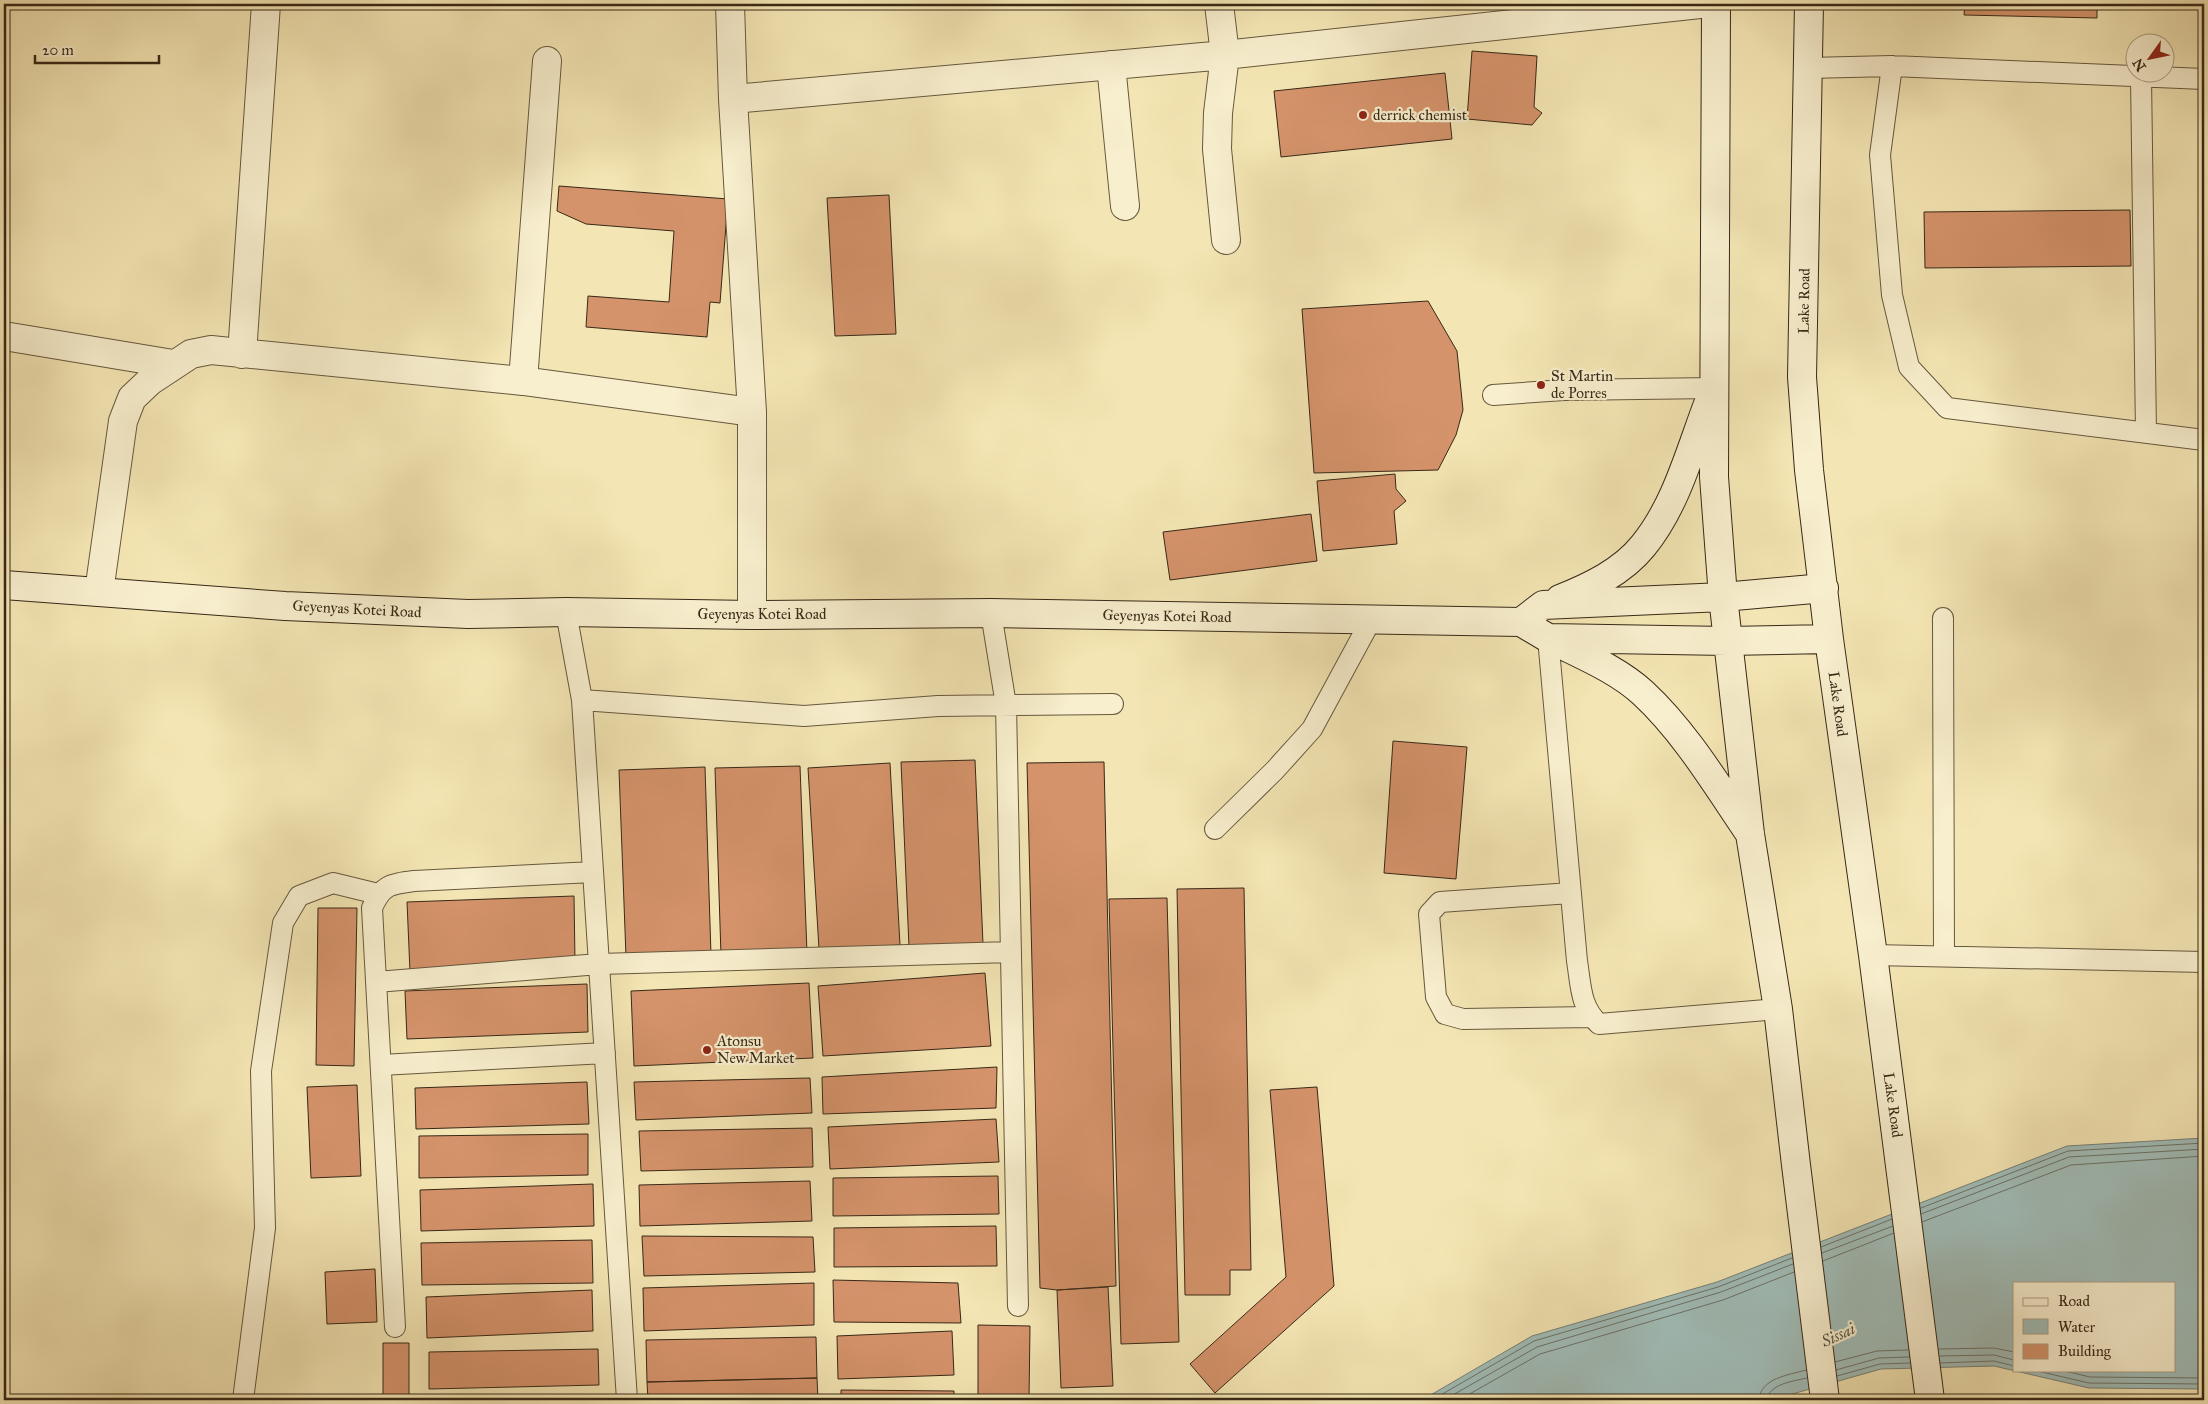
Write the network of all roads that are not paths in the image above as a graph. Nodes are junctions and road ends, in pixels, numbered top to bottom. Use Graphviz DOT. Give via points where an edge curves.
graph roads {
  1 [pos="266,4"];
  2 [pos="730,4"];
  3 [pos="1219,4"];
  4 [pos="1700,4"];
  5 [pos="1716,4"];
  6 [pos="1810,4"];
  7 [pos="1225,55"];
  8 [pos="547,61"];
  9 [pos="1111,65"];
  10 [pos="1892,66"];
  11 [pos="1808,68"];
  12 [pos="2126,77"];
  13 [pos="2176,79"];
  14 [pos="2204,79"];
  15 [pos="2141,82"];
  16 [pos="733,99"];
  17 [pos="1125,206"];
  18 [pos="1226,240"];
  19 [pos="4,336"];
  20 [pos="242,354"];
  21 [pos="174,364"];
  22 [pos="524,381"];
  23 [pos="1714,388"];
  24 [pos="1493,395"];
  25 [pos="752,412"];
  26 [pos="2146,433"];
  27 [pos="2204,440"];
  28 [pos="4,585"];
  29 [pos="1824,588"];
  30 [pos="99,592"];
  31 [pos="1722,597"];
  32 [pos="1543,605"];
  33 [pos="566,612"];
  34 [pos="991,613"];
  35 [pos="752,615"];
  36 [pos="1944,618"];
  37 [pos="1371,620"];
  38 [pos="1521,622"];
  39 [pos="1548,638"];
  40 [pos="1829,639"];
  41 [pos="1727,641"];
  42 [pos="582,700"];
  43 [pos="1113,704"];
  44 [pos="1006,706"];
  45 [pos="1216,829"];
  46 [pos="1750,834"];
  47 [pos="593,872"];
  48 [pos="1571,893"];
  49 [pos="378,894"];
  50 [pos="1011,952"];
  51 [pos="1873,956"];
  52 [pos="1944,956"];
  53 [pos="2204,962"];
  54 [pos="599,964"];
  55 [pos="376,982"];
  56 [pos="1778,1009"];
  57 [pos="1591,1017"];
  58 [pos="604,1053"];
  59 [pos="380,1065"];
  60 [pos="1018,1306"];
  61 [pos="395,1327"];
  62 [pos="1929,1392"];
  63 [pos="1825,1397"];
  64 [pos="243,1400"];
  65 [pos="627,1400"];
  1 -- 20 [label="street"];
  2 -- 16 [label="street"];
  3 -- 7 [label="street"];
  4 -- 7 [label="street"];
  5 -- 23 [label="street"];
  6 -- 11 [label="street, Lake Road"];
  7 -- 9 [label="street"];
  7 -- 18 [label="street" via="1217,149"];
  8 -- 22 [label="street"];
  9 -- 16 [label="street"];
  9 -- 17 [label="street"];
  10 -- 11 [label="lane"];
  10 -- 12 [label="lane"];
  10 -- 26 [label="lane" via="1880,155 1892,295 1909,367 1947,408"];
  11 -- 29 [label="street, Lake Road" via="1802,377"];
  13 -- 14 [label="lane"];
  15 -- 26 [label="lane"];
  16 -- 25 [label="street"];
  19 -- 21 [label="street"];
  20 -- 21 [label="street" via="211,350 192,354"];
  20 -- 22 [label="street"];
  21 -- 30 [label="street" via="132,398 124,421"];
  22 -- 25 [label="street"];
  23 -- 24 [label="lane" via="1564,390"];
  23 -- 31 [label="street" via="1714,477"];
  23 -- 32 [label="street" via="1680,478 1643,547 1623,566 1586,588"];
  25 -- 35 [label="street"];
  26 -- 27 [label="lane"];
  28 -- 30 [label="street, Geyenyas Kotei Road"];
  29 -- 31 [label="street"];
  29 -- 40 [label="street, Lake Road"];
  30 -- 33 [label="street, Geyenyas Kotei Road" via="285,606 458,614"];
  31 -- 32 [label="street"];
  31 -- 41 [label="street"];
  32 -- 38 [label="street"];
  33 -- 35 [label="street, Geyenyas Kotei Road"];
  33 -- 42 [label="lane"];
  34 -- 35 [label="street, Geyenyas Kotei Road"];
  34 -- 37 [label="street, Geyenyas Kotei Road"];
  34 -- 44 [label="lane"];
  36 -- 52 [label="lane"];
  37 -- 38 [label="street, Geyenyas Kotei Road"];
  37 -- 45 [label="lane" via="1312,729"];
  38 -- 39 [label="street"];
  39 -- 41 [label="street"];
  39 -- 46 [label="street" via="1617,674 1643,693 1682,736"];
  39 -- 48 [label="lane"];
  40 -- 41 [label="street"];
  40 -- 51 [label="street, Lake Road"];
  41 -- 46 [label="street"];
  42 -- 44 [label="lane" via="804,716 938,706"];
  42 -- 47 [label="lane"];
  43 -- 44 [label="lane"];
  44 -- 50 [label="lane"];
  46 -- 56 [label="street"];
  47 -- 49 [label="lane" via="414,881 390,884"];
  47 -- 54 [label="lane"];
  48 -- 57 [label="lane" via="1583,1003"];
  48 -- 57 [label="lane" via="1440,902 1429,914 1436,997 1445,1014 1463,1019"];
  49 -- 55 [label="lane" via="372,908"];
  49 -- 64 [label="lane" via="333,883 299,896 283,923 262,1071 265,1228"];
  50 -- 54 [label="lane"];
  50 -- 60 [label="lane"];
  51 -- 52 [label="lane"];
  51 -- 62 [label="street, Lake Road"];
  52 -- 53 [label="lane"];
  54 -- 55 [label="lane"];
  54 -- 58 [label="lane"];
  55 -- 59 [label="lane"];
  56 -- 57 [label="lane" via="1599,1024"];
  56 -- 63 [label="street"];
  58 -- 59 [label="lane"];
  58 -- 65 [label="lane"];
  59 -- 61 [label="lane"];
}
